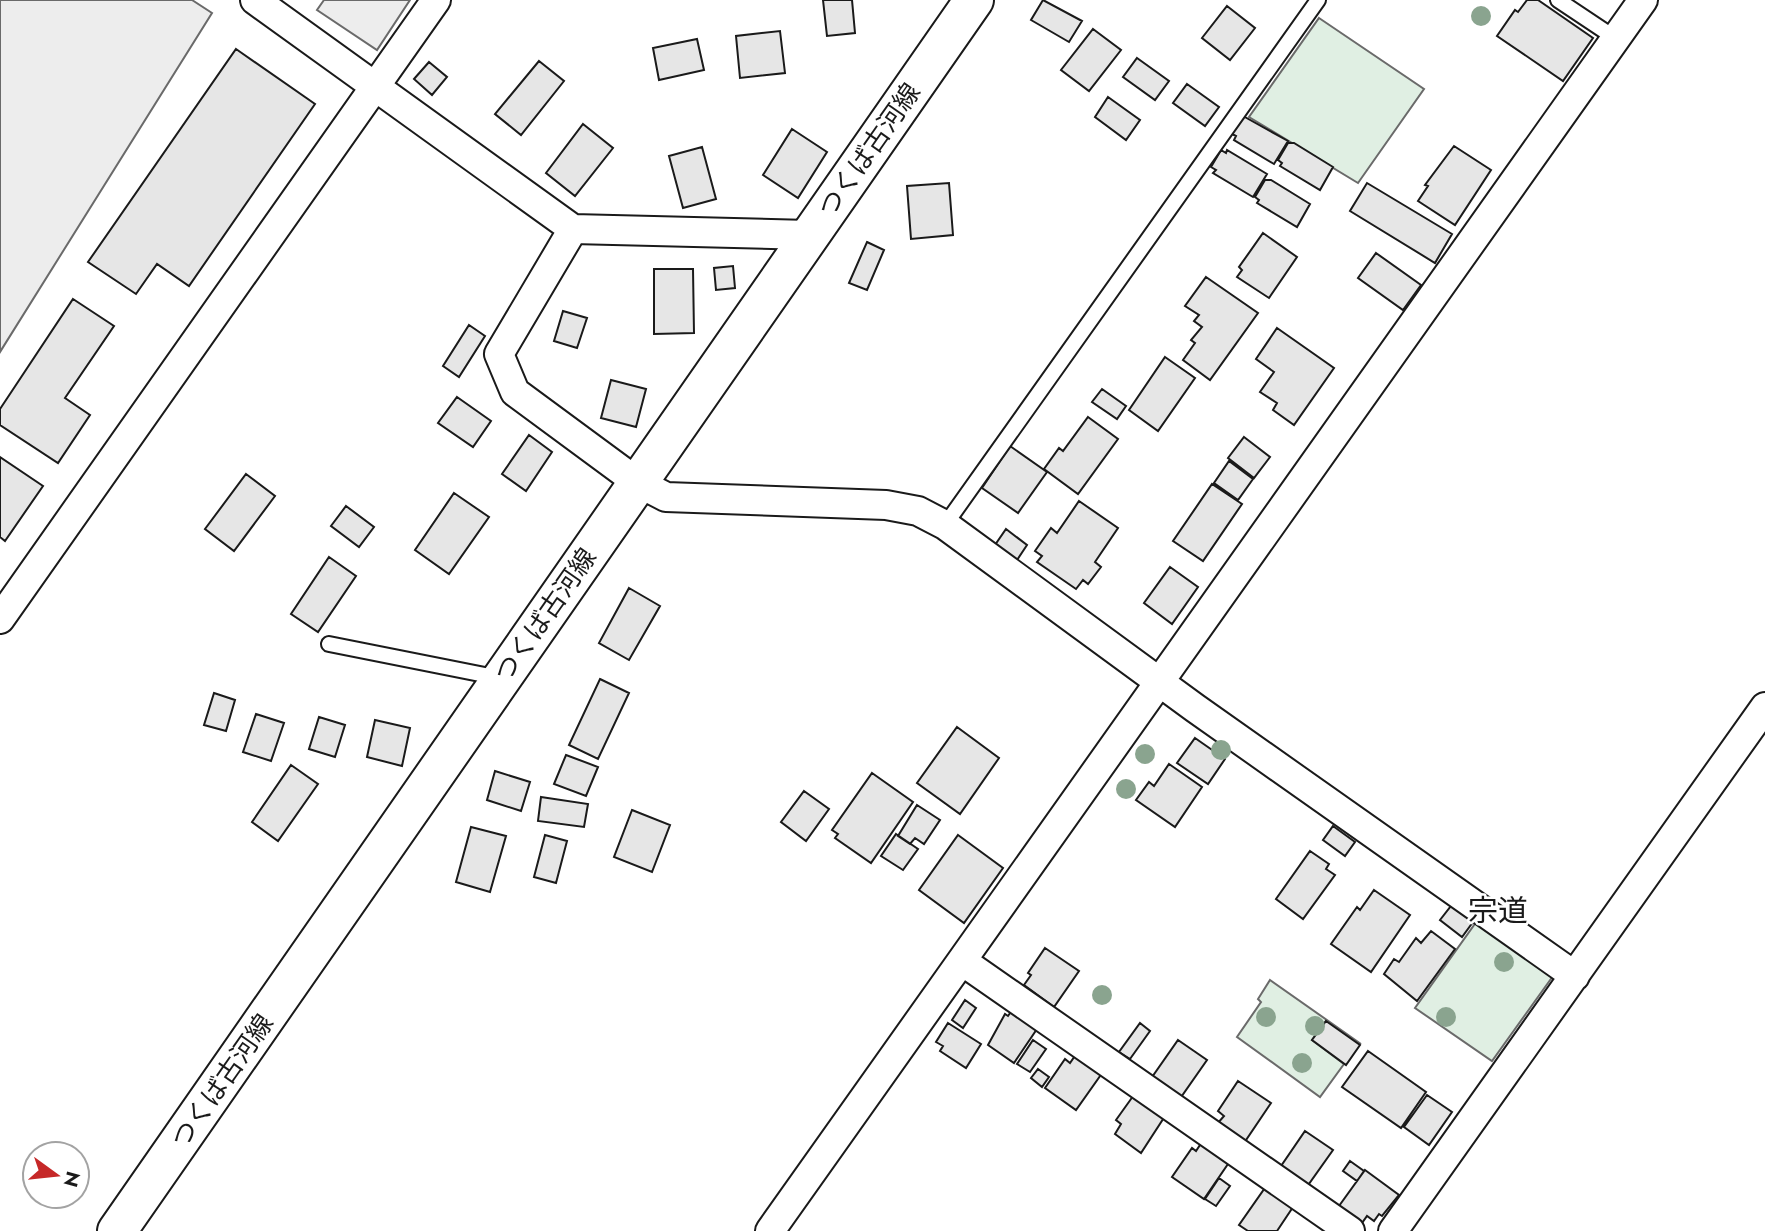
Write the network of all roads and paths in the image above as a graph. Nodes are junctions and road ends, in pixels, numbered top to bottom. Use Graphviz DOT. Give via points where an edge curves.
graph roads {
  1 [pos="255,0"];
  2 [pos="436,0"];
  3 [pos="974,0"];
  4 [pos="1318,0"];
  5 [pos="1558,0"];
  6 [pos="1643,0"];
  7 [pos="1615,38"];
  8 [pos="375,85"];
  9 [pos="573,229"];
  10 [pos="809,235"];
  11 [pos="637,482"];
  12 [pos="945,525"];
  13 [pos="0,619"];
  14 [pos="329,644"];
  15 [pos="502,678"];
  16 [pos="1158,681"];
  17 [pos="1765,707"];
  18 [pos="962,961"];
  19 [pos="1575,976"];
  20 [pos="117,1231"];
  21 [pos="770,1231"];
  22 [pos="1349,1231"];
  23 [pos="1394,1231"];
  1 -- 8 [label="street"];
  2 -- 8 [label="street"];
  3 -- 10 [label="main road, つくば古河線"];
  4 -- 12 [label="lane"];
  5 -- 7 [label="lane"];
  6 -- 7 [label="street"];
  7 -- 16 [label="street"];
  8 -- 9 [label="street"];
  8 -- 13 [label="street"];
  9 -- 10 [label="street"];
  9 -- 11 [label="street" via="499,354 514,392"];
  10 -- 11 [label="main road, つくば古河線"];
  11 -- 12 [label="street" via="666,497 886,505 918,512"];
  11 -- 15 [label="main road, つくば古河線"];
  12 -- 16 [label="street"];
  14 -- 15 [label="lane"];
  15 -- 20 [label="main road, つくば古河線"];
  16 -- 18 [label="street"];
  16 -- 19 [label="street"];
  17 -- 19 [label="street"];
  18 -- 21 [label="street"];
  18 -- 22 [label="street"];
  19 -- 23 [label="street"];
}
